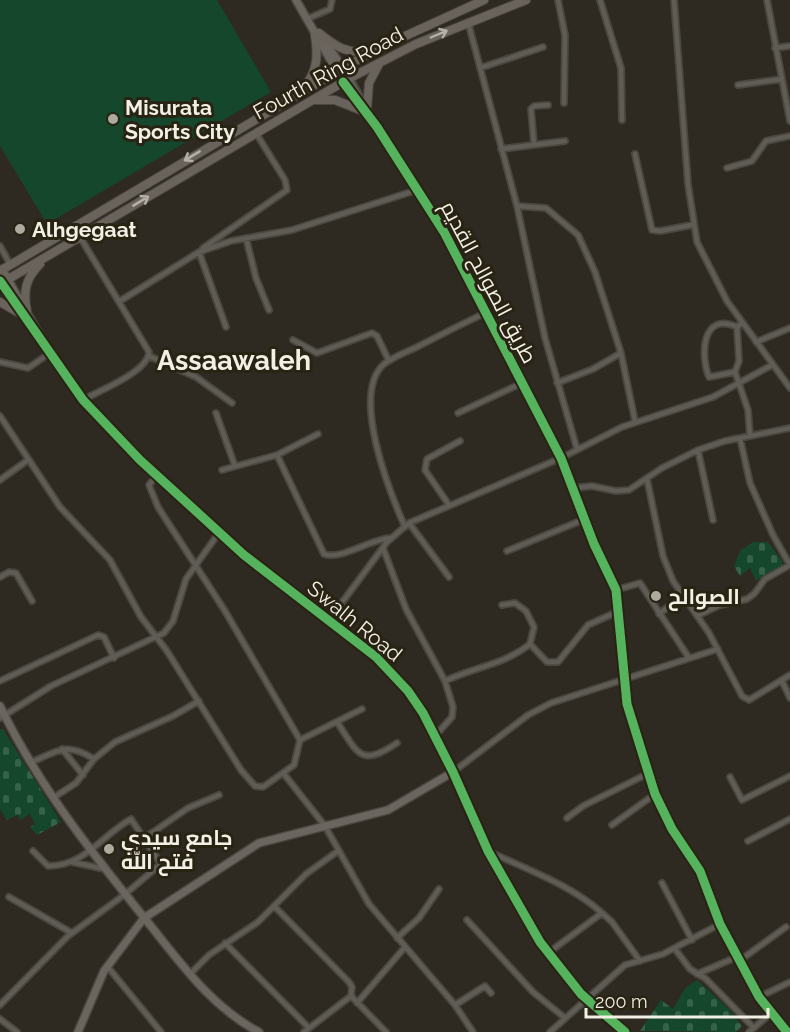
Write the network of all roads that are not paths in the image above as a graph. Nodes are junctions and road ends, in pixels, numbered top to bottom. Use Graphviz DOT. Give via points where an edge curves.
graph roads {
  1 [pos="296,0"];
  2 [pos="332,0"];
  3 [pos="525,0"];
  4 [pos="558,0"];
  5 [pos="600,0"];
  6 [pos="674,0"];
  7 [pos="767,0"];
  8 [pos="481,1"];
  9 [pos="307,19"];
  10 [pos="468,22"];
  11 [pos="315,32"];
  12 [pos="790,46"];
  13 [pos="543,47"];
  14 [pos="379,48"];
  15 [pos="775,48"];
  16 [pos="380,63"];
  17 [pos="480,68"];
  18 [pos="340,70"];
  19 [pos="782,79"];
  20 [pos="346,80"];
  21 [pos="738,85"];
  22 [pos="298,93"];
  23 [pos="312,100"];
  24 [pos="564,103"];
  25 [pos="548,105"];
  26 [pos="365,109"];
  27 [pos="622,120"];
  28 [pos="790,121"];
  29 [pos="256,133"];
  30 [pos="790,136"];
  31 [pos="565,141"];
  32 [pos="534,144"];
  33 [pos="501,148"];
  34 [pos="635,154"];
  35 [pos="727,168"];
  36 [pos="417,190"];
  37 [pos="517,206"];
  38 [pos="692,225"];
  39 [pos="80,237"];
  40 [pos="246,238"];
  41 [pos="0,246"];
  42 [pos="199,252"];
  43 [pos="45,259"];
  44 [pos="10,264"];
  45 [pos="1,270"];
  46 [pos="2,282"];
  47 [pos="120,301"];
  48 [pos="0,302"];
  49 [pos="269,310"];
  50 [pos="487,312"];
  51 [pos="24,313"];
  52 [pos="742,322"];
  53 [pos="226,327"];
  54 [pos="737,327"];
  55 [pos="790,328"];
  56 [pos="293,340"];
  57 [pos="756,342"];
  58 [pos="50,353"];
  59 [pos="621,353"];
  60 [pos="149,356"];
  61 [pos="389,361"];
  62 [pos="0,362"];
  63 [pos="772,365"];
  64 [pos="735,372"];
  65 [pos="522,382"];
  66 [pos="557,383"];
  67 [pos="737,384"];
  68 [pos="790,388"];
  69 [pos="83,400"];
  70 [pos="232,403"];
  71 [pos="216,413"];
  72 [pos="458,413"];
  73 [pos="0,416"];
  74 [pos="635,421"];
  75 [pos="790,428"];
  76 [pos="318,434"];
  77 [pos="750,436"];
  78 [pos="740,438"];
  79 [pos="460,441"];
  80 [pos="577,449"];
  81 [pos="698,450"];
  82 [pos="277,455"];
  83 [pos="561,458"];
  84 [pos="28,460"];
  85 [pos="235,466"];
  86 [pos="222,470"];
  87 [pos="156,476"];
  88 [pos="647,479"];
  89 [pos="0,480"];
  90 [pos="574,488"];
  91 [pos="449,505"];
  92 [pos="585,519"];
  93 [pos="713,520"];
  94 [pos="407,525"];
  95 [pos="218,534"];
  96 [pos="391,538"];
  97 [pos="382,548"];
  98 [pos="507,551"];
  99 [pos="194,565"];
  100 [pos="790,565"];
  101 [pos="0,577"];
  102 [pos="449,577"];
  103 [pos="616,590"];
  104 [pos="682,596"];
  105 [pos="32,601"];
  106 [pos="502,605"];
  107 [pos="619,611"];
  108 [pos="659,614"];
  109 [pos="697,616"];
  110 [pos="329,620"];
  111 [pos="158,638"];
  112 [pos="530,644"];
  113 [pos="718,649"];
  114 [pos="114,658"];
  115 [pos="689,658"];
  116 [pos="790,675"];
  117 [pos="624,680"];
  118 [pos="0,681"];
  119 [pos="445,681"];
  120 [pos="782,681"];
  121 [pos="790,698"];
  122 [pos="199,701"];
  123 [pos="0,706"];
  124 [pos="362,709"];
  125 [pos="2,716"];
  126 [pos="337,722"];
  127 [pos="435,736"];
  128 [pos="300,740"];
  129 [pos="397,743"];
  130 [pos="62,749"];
  131 [pos="94,759"];
  132 [pos="32,762"];
  133 [pos="453,772"];
  134 [pos="649,773"];
  135 [pos="284,774"];
  136 [pos="83,775"];
  137 [pos="790,776"];
  138 [pos="730,777"];
  139 [pos="655,794"];
  140 [pos="219,795"];
  141 [pos="53,798"];
  142 [pos="567,818"];
  143 [pos="790,819"];
  144 [pos="612,825"];
  145 [pos="325,826"];
  146 [pos="146,837"];
  147 [pos="748,841"];
  148 [pos="338,851"];
  149 [pos="488,851"];
  150 [pos="33,852"];
  151 [pos="91,852"];
  152 [pos="72,862"];
  153 [pos="104,869"];
  154 [pos="662,883"];
  155 [pos="439,889"];
  156 [pos="124,895"];
  157 [pos="9,897"];
  158 [pos="274,906"];
  159 [pos="602,913"];
  160 [pos="144,918"];
  161 [pos="467,920"];
  162 [pos="720,924"];
  163 [pos="786,927"];
  164 [pos="72,933"];
  165 [pos="397,938"];
  166 [pos="692,940"];
  167 [pos="225,943"];
  168 [pos="405,947"];
  169 [pos="675,949"];
  170 [pos="548,953"];
  171 [pos="738,959"];
  172 [pos="640,961"];
  173 [pos="107,966"];
  174 [pos="190,974"];
  175 [pos="697,974"];
  176 [pos="790,981"];
  177 [pos="490,993"];
  178 [pos="351,996"];
  179 [pos="759,997"];
  180 [pos="585,999"];
  181 [pos="357,1003"];
  182 [pos="0,1005"];
  183 [pos="455,1005"];
  184 [pos="770,1014"];
  185 [pos="565,1018"];
  186 [pos="1,1021"];
  187 [pos="753,1027"];
  188 [pos="309,1028"];
  189 [pos="17,1032"];
  190 [pos="78,1032"];
  191 [pos="161,1032"];
  192 [pos="259,1032"];
  193 [pos="304,1032"];
  194 [pos="386,1032"];
  195 [pos="473,1032"];
  196 [pos="550,1032"];
  197 [pos="625,1032"];
  198 [pos="749,1032"];
  199 [pos="787,1032"];
  1 -- 9 [label="street, طريق الصوالح القديم"];
  2 -- 9 [label="street" via="330,9"];
  3 -- 10 [label="main road, Fourth Ring Road"];
  4 -- 24 [label="street" via="565,44"];
  5 -- 27 [label="street" via="621,68"];
  6 -- 38 [label="street"];
  7 -- 15 [label="street"];
  8 -- 14 [label="main road, Fourth Ring Road"];
  9 -- 11 [label="street, طريق الصوالح القديم"];
  16 -- 10 [label="main road, Fourth Ring Road, one-way"];
  10 -- 17 [label="street"];
  11 -- 14 [label="main road" via="350,51"];
  11 -- 18 [label="street, طريق الصوالح القديم"];
  11 -- 22 [label="main road" via="314,73"];
  12 -- 15 [label="street"];
  13 -- 17 [label="street"];
  14 -- 18 [label="main road, Fourth Ring Road"];
  15 -- 19 [label="street"];
  16 -- 20 [label="main road, Fourth Ring Road"];
  16 -- 26 [label="main road" via="369,83"];
  17 -- 33 [label="street"];
  18 -- 20 [label="street, طريق الصوالح القديم"];
  18 -- 22 [label="main road, Fourth Ring Road"];
  19 -- 21 [label="street"];
  19 -- 28 [label="street"];
  20 -- 23 [label="main road, Fourth Ring Road"];
  20 -- 26 [label="street, طريق الصوالح القديم"];
  22 -- 44 [label="main road, Fourth Ring Road, one-way"];
  23 -- 26 [label="main road" via="335,100"];
  23 -- 29 [label="main road, Fourth Ring Road"];
  25 -- 32 [label="street" via="531,109"];
  26 -- 36 [label="street, طريق الصوالح القديم"];
  39 -- 29 [label="main road, Fourth Ring Road, one-way"];
  29 -- 42 [label="street" via="285,180 287,190"];
  30 -- 35 [label="street" via="766,141 752,161"];
  31 -- 32 [label="street"];
  32 -- 33 [label="street"];
  33 -- 37 [label="street"];
  34 -- 38 [label="street" via="652,230"];
  36 -- 40 [label="street" via="292,230"];
  36 -- 50 [label="street, طريق الصوالح القديم"];
  37 -- 59 [label="street" via="546,208 578,235 595,272"];
  37 -- 66 [label="street"];
  38 -- 52 [label="street" via="703,259"];
  39 -- 43 [label="main road, Fourth Ring Road"];
  39 -- 47 [label="street"];
  40 -- 42 [label="street"];
  40 -- 49 [label="street"];
  41 -- 44 [label="street"];
  42 -- 47 [label="street"];
  42 -- 53 [label="street"];
  43 -- 46 [label="main road, Fourth Ring Road"];
  43 -- 51 [label="main road" via="27,281"];
  44 -- 45 [label="main road, Fourth Ring Road"];
  45 -- 46 [label="street, Swalh Road"];
  46 -- 51 [label="street, Swalh Road"];
  47 -- 60 [label="street" via="148,346"];
  48 -- 51 [label="main road"];
  50 -- 61 [label="street"];
  50 -- 65 [label="street, طريق الصوالح القديم"];
  51 -- 58 [label="street, Swalh Road"];
  52 -- 54 [label="street"];
  52 -- 57 [label="street"];
  54 -- 64 [label="street" via="740,361"];
  54 -- 64 [label="street" via="715,328 707,333 704,343 709,377"];
  55 -- 57 [label="street"];
  56 -- 61 [label="street" via="317,353 372,333"];
  57 -- 63 [label="street"];
  58 -- 62 [label="street" via="28,368"];
  58 -- 69 [label="street, Swalh Road"];
  59 -- 66 [label="street"];
  59 -- 74 [label="street"];
  60 -- 69 [label="street" via="141,368"];
  60 -- 70 [label="street" via="196,377"];
  61 -- 94 [label="street" via="380,369 374,387 375,436 387,485"];
  63 -- 67 [label="street"];
  63 -- 68 [label="street"];
  64 -- 67 [label="street"];
  65 -- 72 [label="street"];
  65 -- 83 [label="street, طريق الصوالح القديم"];
  66 -- 80 [label="street"];
  67 -- 74 [label="street" via="704,400"];
  67 -- 77 [label="street" via="748,410"];
  69 -- 87 [label="street, Swalh Road"];
  71 -- 85 [label="street"];
  73 -- 84 [label="street"];
  74 -- 80 [label="street"];
  75 -- 77 [label="street"];
  76 -- 82 [label="street"];
  77 -- 78 [label="street"];
  78 -- 81 [label="street"];
  78 -- 100 [label="street" via="750,483"];
  79 -- 91 [label="street" via="425,463 425,470"];
  80 -- 83 [label="street"];
  81 -- 88 [label="street"];
  81 -- 93 [label="street"];
  82 -- 85 [label="street"];
  82 -- 96 [label="street" via="324,554 334,555"];
  83 -- 90 [label="street, طريق الصوالح القديم"];
  83 -- 91 [label="street"];
  84 -- 89 [label="street"];
  84 -- 111 [label="street" via="60,507 110,560 141,617"];
  85 -- 86 [label="street"];
  87 -- 95 [label="street, Swalh Road"];
  87 -- 99 [label="street" via="148,485"];
  88 -- 90 [label="street" via="622,491 592,486"];
  88 -- 104 [label="street" via="663,556"];
  90 -- 92 [label="street, طريق الصوالح القديم"];
  91 -- 94 [label="street"];
  92 -- 98 [label="street"];
  92 -- 103 [label="street, طريق الصوالح القديم"];
  94 -- 96 [label="street"];
  94 -- 102 [label="street"];
  95 -- 99 [label="street"];
  95 -- 110 [label="street, Swalh Road"];
  96 -- 97 [label="street"];
  97 -- 110 [label="street"];
  97 -- 119 [label="street" via="406,609"];
  99 -- 111 [label="street" via="173,621"];
  99 -- 128 [label="street"];
  100 -- 109 [label="street" via="765,579 747,599 720,605"];
  101 -- 105 [label="street" via="11,571 16,573"];
  103 -- 107 [label="street, طريق الصوالح القديم"];
  103 -- 108 [label="street" via="638,582"];
  104 -- 108 [label="street"];
  104 -- 109 [label="street"];
  106 -- 112 [label="street" via="515,603 526,611 534,627"];
  107 -- 112 [label="street" via="588,625 558,662 547,662"];
  107 -- 117 [label="street, طريق الصوالح القديم"];
  108 -- 115 [label="street"];
  109 -- 113 [label="street"];
  110 -- 127 [label="street, Swalh Road" via="392,673 423,713"];
  111 -- 114 [label="street"];
  111 -- 122 [label="street"];
  112 -- 119 [label="street" via="499,663 471,669"];
  113 -- 115 [label="street"];
  113 -- 120 [label="street" via="745,699 756,698"];
  114 -- 118 [label="street" via="104,637 98,635"];
  114 -- 125 [label="street" via="51,686"];
  115 -- 117 [label="street"];
  116 -- 120 [label="street"];
  117 -- 133 [label="street" via="576,694 528,715"];
  117 -- 134 [label="street, طريق الصوالح القديم" via="627,704"];
  119 -- 127 [label="street" via="452,717"];
  120 -- 121 [label="street"];
  122 -- 131 [label="street" via="115,742"];
  122 -- 135 [label="street" via="255,786 263,787"];
  123 -- 125 [label="street"];
  124 -- 126 [label="street"];
  125 -- 132 [label="street"];
  126 -- 128 [label="street"];
  126 -- 129 [label="street" via="364,756 377,756"];
  127 -- 133 [label="street, Swalh Road"];
  128 -- 135 [label="street" via="294,765"];
  130 -- 131 [label="street" via="72,748"];
  130 -- 132 [label="street"];
  130 -- 136 [label="street"];
  131 -- 136 [label="street"];
  132 -- 141 [label="street"];
  133 -- 145 [label="street" via="388,810"];
  133 -- 149 [label="street, Swalh Road"];
  134 -- 139 [label="street, طريق الصوالح القديم"];
  134 -- 142 [label="street" via="586,804"];
  135 -- 145 [label="street"];
  136 -- 141 [label="street"];
  137 -- 138 [label="street" via="742,800"];
  139 -- 144 [label="street"];
  139 -- 162 [label="street, طريق الصوالح القديم" via="706,883"];
  140 -- 146 [label="street" via="188,808"];
  141 -- 151 [label="street"];
  143 -- 147 [label="street"];
  145 -- 148 [label="street"];
  145 -- 160 [label="street" via="259,843"];
  146 -- 151 [label="street" via="131,819"];
  146 -- 156 [label="street" via="161,864"];
  148 -- 158 [label="street" via="312,868"];
  148 -- 165 [label="street" via="369,904"];
  149 -- 159 [label="street" via="567,888"];
  149 -- 170 [label="street, Swalh Road"];
  150 -- 152 [label="street" via="48,866"];
  151 -- 152 [label="street"];
  151 -- 153 [label="street"];
  152 -- 153 [label="street"];
  153 -- 156 [label="street"];
  154 -- 166 [label="street"];
  155 -- 165 [label="street" via="419,918"];
  156 -- 160 [label="street"];
  156 -- 164 [label="street"];
  157 -- 164 [label="street"];
  158 -- 167 [label="street" via="258,922"];
  158 -- 178 [label="street" via="349,982"];
  159 -- 170 [label="street"];
  159 -- 172 [label="street" via="609,917"];
  160 -- 173 [label="street"];
  160 -- 174 [label="street"];
  161 -- 185 [label="street" via="533,992"];
  162 -- 166 [label="street"];
  162 -- 171 [label="street, طريق الصوالح القديم"];
  163 -- 171 [label="street"];
  164 -- 182 [label="street"];
  165 -- 168 [label="street"];
  166 -- 169 [label="street"];
  167 -- 174 [label="street"];
  167 -- 188 [label="street"];
  168 -- 181 [label="street"];
  168 -- 183 [label="street"];
  169 -- 172 [label="street"];
  169 -- 175 [label="street"];
  170 -- 180 [label="street, Swalh Road"];
  171 -- 175 [label="street"];
  171 -- 179 [label="street, طريق الصوالح القديم"];
  172 -- 180 [label="street" via="625,965"];
  173 -- 190 [label="street"];
  173 -- 191 [label="street"];
  174 -- 192 [label="street" via="224,1010"];
  175 -- 187 [label="street"];
  176 -- 179 [label="street"];
  177 -- 183 [label="street" via="485,986"];
  178 -- 181 [label="street"];
  178 -- 188 [label="street"];
  179 -- 184 [label="street, طريق الصوالح القديم"];
  180 -- 185 [label="street"];
  180 -- 197 [label="street, Swalh Road"];
  181 -- 194 [label="street"];
  183 -- 195 [label="street"];
  184 -- 187 [label="street"];
  184 -- 199 [label="street, طريق الصوالح القديم"];
  185 -- 196 [label="street"];
  186 -- 189 [label="street"];
  187 -- 198 [label="street"];
  188 -- 193 [label="street"];
}
